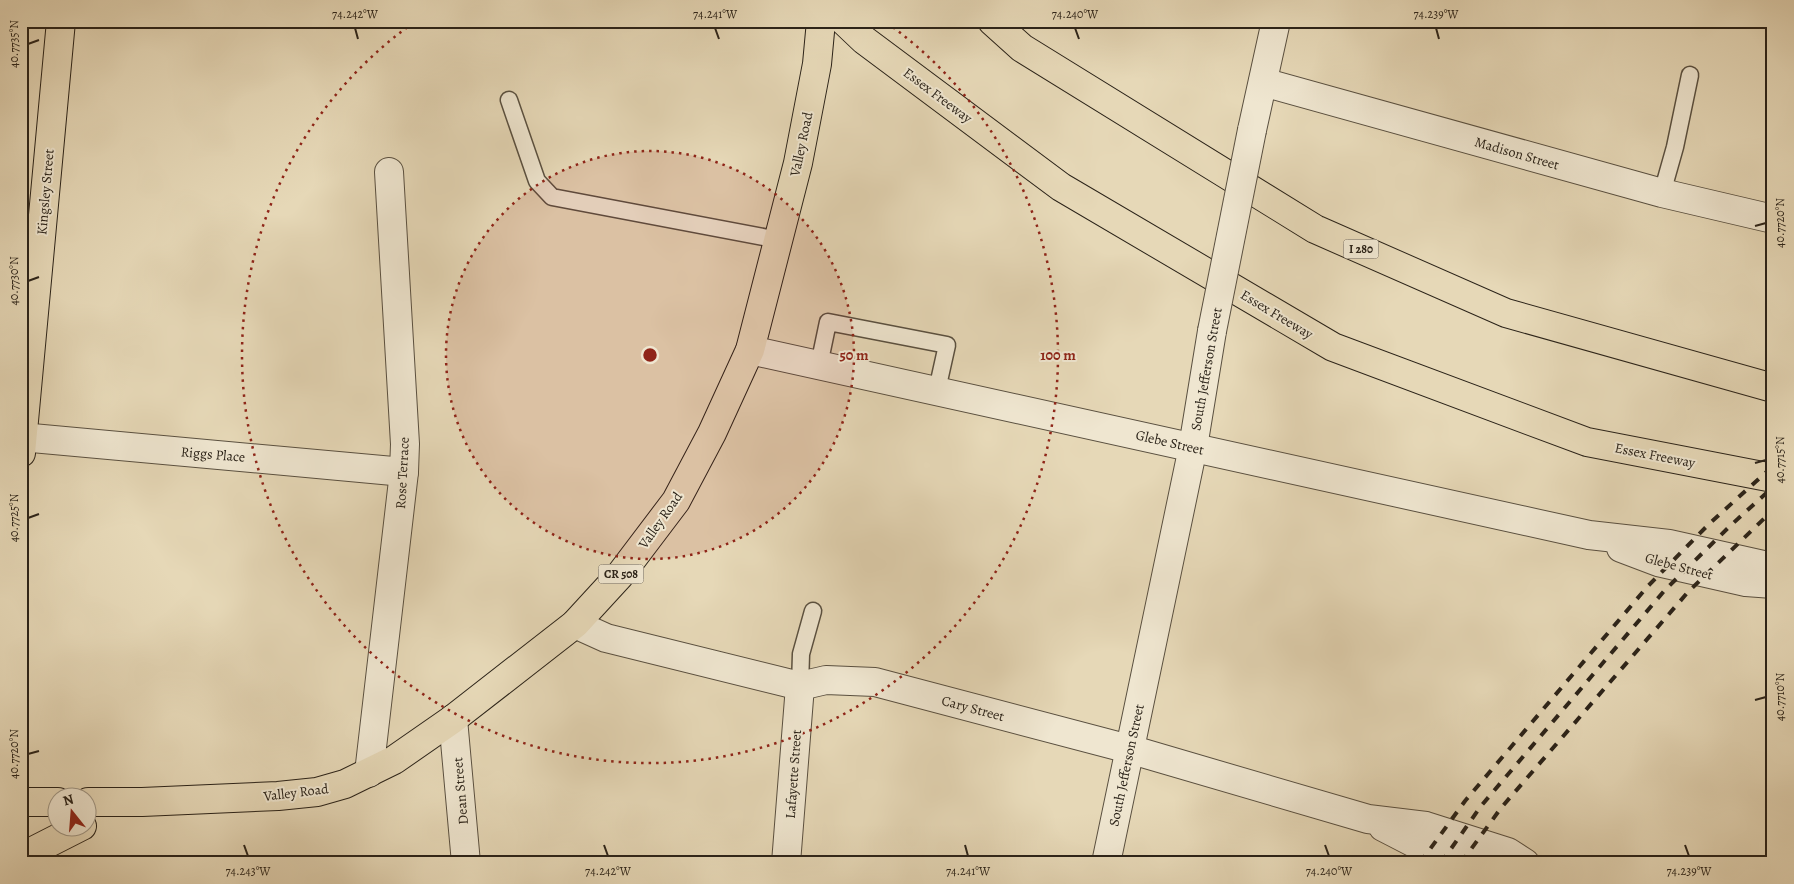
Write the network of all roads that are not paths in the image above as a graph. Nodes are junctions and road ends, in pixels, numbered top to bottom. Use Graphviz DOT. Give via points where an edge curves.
graph roads {
  1 [pos="61,21"];
  2 [pos="821,21"];
  3 [pos="834,21"];
  4 [pos="844,21"];
  5 [pos="992,21"];
  6 [pos="1276,21"];
  7 [pos="864,40"];
  8 [pos="1690,75"];
  9 [pos="1263,82"];
  10 [pos="509,100"];
  11 [pos="389,172"];
  12 [pos="1662,193"];
  13 [pos="1773,219"];
  14 [pos="779,240"];
  15 [pos="750,350"];
  16 [pos="819,365"];
  17 [pos="1773,388"];
  18 [pos="937,390"];
  19 [pos="22,443"];
  20 [pos="1193,447"];
  21 [pos="404,472"];
  22 [pos="1773,478"];
  23 [pos="1589,535"];
  24 [pos="1773,568"];
  25 [pos="1773,584"];
  26 [pos="813,611"];
  27 [pos="575,624"];
  28 [pos="800,686"];
  29 [pos="453,719"];
  30 [pos="1129,749"];
  31 [pos="369,773"];
  32 [pos="21,802"];
  33 [pos="48,802"];
  34 [pos="98,802"];
  35 [pos="142,802"];
  36 [pos="1368,819"];
  37 [pos="98,820"];
  38 [pos="62,836"];
  39 [pos="21,860"];
  40 [pos="466,863"];
  41 [pos="786,863"];
  42 [pos="1106,863"];
  43 [pos="1475,863"];
  44 [pos="1524,863"];
  1 -- 19 [label="main road, Kingsley Street"];
  2 -- 14 [label="main road, Valley Road / CR 508" via="817,64 798,164"];
  3 -- 7 [label="main road"];
  4 -- 7 [label="main road, Essex Freeway"];
  5 -- 17 [label="main road, I 280" via="1022,48 1315,229 1506,313"];
  6 -- 9 [label="street, South Jefferson Street"];
  7 -- 22 [label="main road, Essex Freeway" via="1061,187 1333,347 1588,442"];
  8 -- 12 [label="lane"];
  9 -- 12 [label="street, Madison Street"];
  9 -- 20 [label="street, South Jefferson Street, bridge" via="1212,331"];
  10 -- 14 [label="lane" via="537,181 552,197"];
  11 -- 21 [label="street, Rose Terrace"];
  12 -- 13 [label="street, Madison Street"];
  14 -- 15 [label="main road, Valley Road / CR 508"];
  15 -- 16 [label="street, Glebe Street"];
  15 -- 27 [label="main road, Valley Road / CR 508" via="676,501 620,575"];
  16 -- 18 [label="street, Glebe Street"];
  16 -- 18 [label="lane" via="828,322 947,345"];
  18 -- 20 [label="street, Glebe Street"];
  19 -- 21 [label="street, Riggs Place"];
  20 -- 23 [label="street, Glebe Street"];
  20 -- 30 [label="street, South Jefferson Street"];
  21 -- 31 [label="street, Rose Terrace"];
  23 -- 24 [label="street, Glebe Street" via="1669,544"];
  23 -- 25 [label="street, Glebe Street" via="1658,562 1746,582"];
  26 -- 28 [label="lane" via="801,654"];
  27 -- 28 [label="street, Cary Street" via="606,638"];
  27 -- 29 [label="main road, Valley Road / CR 508"];
  28 -- 30 [label="street, Cary Street" via="826,680 875,682"];
  28 -- 41 [label="street, Lafayette Street"];
  29 -- 31 [label="main road, Valley Road / CR 508" via="394,760"];
  29 -- 40 [label="street, Dean Street"];
  30 -- 36 [label="street, Cary Street"];
  30 -- 42 [label="street, South Jefferson Street"];
  31 -- 35 [label="main road, Valley Road / CR 508" via="317,792"];
  32 -- 33 [label="main road"];
  34 -- 35 [label="main road, Valley Road / CR 508"];
  35 -- 37 [label="main road, Valley Road / CR 508"];
  36 -- 43 [label="street, Cary Street" via="1416,844"];
  36 -- 44 [label="street, Cary Street" via="1426,826 1508,852"];
  38 -- 39 [label="main road"];
}
